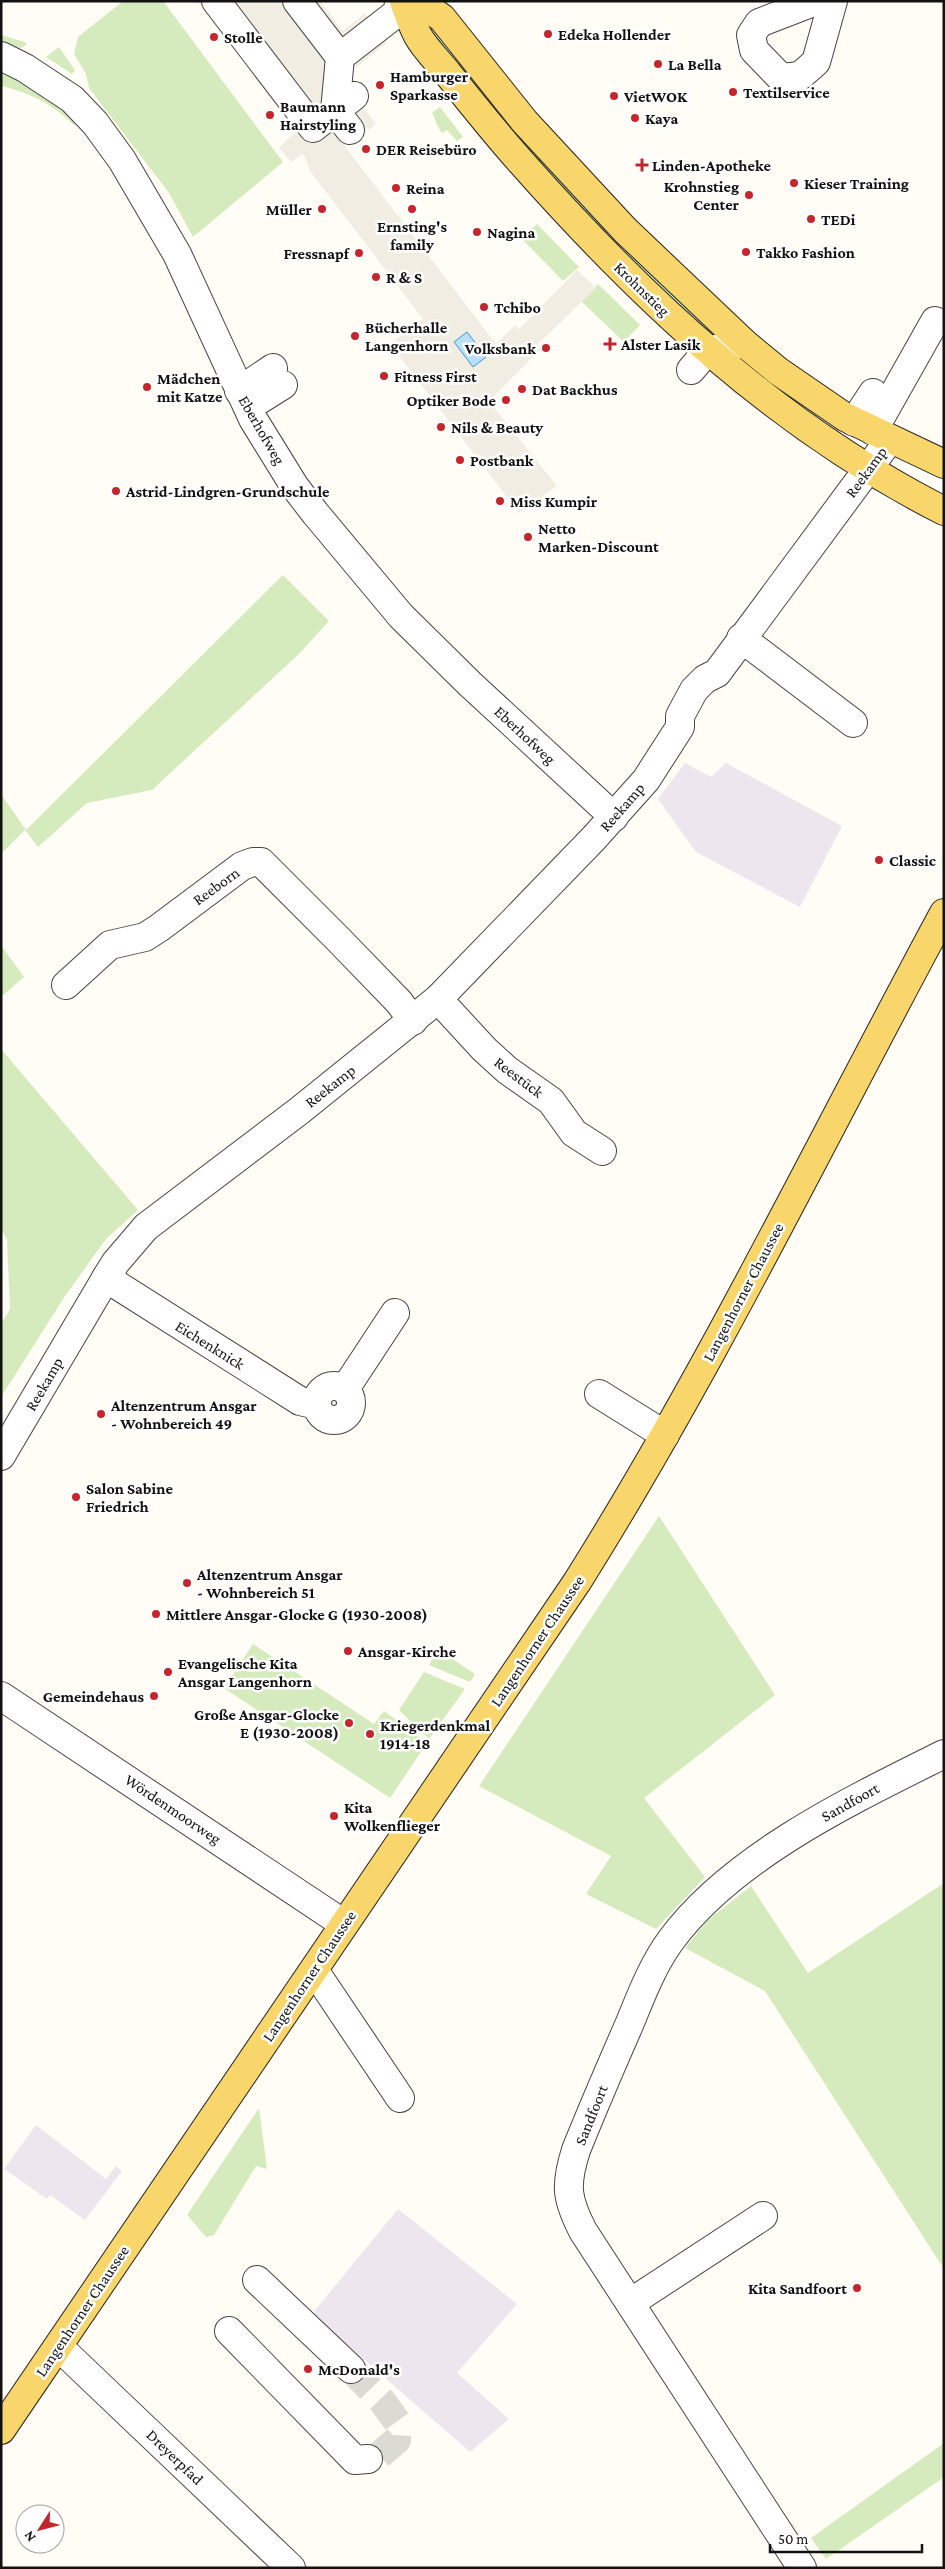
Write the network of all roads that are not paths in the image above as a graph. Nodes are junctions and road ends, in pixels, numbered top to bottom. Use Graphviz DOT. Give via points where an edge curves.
graph roads {
  1 [pos="216,1"];
  2 [pos="297,1"];
  3 [pos="398,1"];
  4 [pos="404,1"];
  5 [pos="417,1"];
  6 [pos="816,1"];
  7 [pos="833,1"];
  8 [pos="1,56"];
  9 [pos="340,57"];
  10 [pos="935,321"];
  11 [pos="744,343"];
  12 [pos="699,360"];
  13 [pos="278,377"];
  14 [pos="873,393"];
  15 [pos="244,399"];
  16 [pos="872,431"];
  17 [pos="944,464"];
  18 [pos="869,470"];
  19 [pos="944,510"];
  20 [pos="741,638"];
  21 [pos="853,724"];
  22 [pos="614,817"];
  23 [pos="944,913"];
  24 [pos="66,985"];
  25 [pos="438,999"];
  26 [pos="413,1021"];
  27 [pos="602,1151"];
  28 [pos="106,1278"];
  29 [pos="394,1313"];
  30 [pos="599,1394"];
  31 [pos="665,1435"];
  32 [pos="1,1456"];
  33 [pos="1,1696"];
  34 [pos="944,1754"];
  35 [pos="344,1924"];
  36 [pos="314,1970"];
  37 [pos="400,2098"];
  38 [pos="763,2216"];
  39 [pos="257,2280"];
  40 [pos="630,2304"];
  41 [pos="229,2331"];
  42 [pos="58,2347"];
  43 [pos="351,2369"];
  44 [pos="1,2430"];
  45 [pos="368,2459"];
  46 [pos="291,2568"];
  47 [pos="802,2568"];
  1 -- 9 [label="street" via="313,128 346,112"];
  2 -- 9 [label="street"];
  3 -- 9 [label="street" via="398,12"];
  4 -- 12 [label="main road, Krohnstieg" via="418,37 501,140"];
  5 -- 11 [label="main road, Krohnstieg" via="442,18 525,122 625,230"];
  6 -- 7 [label="street" via="759,23 751,35 754,50 781,78 800,76 816,62"];
  8 -- 15 [label="street, Eberhofweg" via="72,99 95,123 122,160 177,254"];
  10 -- 16 [label="street"];
  11 -- 12 [label="street"];
  11 -- 16 [label="main road, Krohnstieg" via="778,371"];
  12 -- 18 [label="main road, Krohnstieg" via="750,387 804,428"];
  13 -- 15 [label="street"];
  14 -- 16 [label="street"];
  15 -- 22 [label="street, Eberhofweg" via="295,487 401,616"];
  16 -- 17 [label="main road, Krohnstieg"];
  16 -- 18 [label="street, Reekamp"];
  18 -- 19 [label="main road, Krohnstieg"];
  18 -- 20 [label="street, Reekamp"];
  20 -- 21 [label="street"];
  20 -- 22 [label="street, Reekamp" via="717,673 717,685 700,716 680,727 646,780"];
  22 -- 25 [label="street, Reekamp"];
  23 -- 31 [label="main road, Langenhorner Chaussee"];
  24 -- 26 [label="street, Reeborn" via="110,945 145,937 242,866 261,862 399,1002"];
  25 -- 26 [label="street, Reekamp"];
  25 -- 27 [label="street, Reestück" via="496,1060 552,1101 574,1133"];
  26 -- 28 [label="street, Reekamp" via="146,1227"];
  28 -- 29 [label="street, Eichenknick" via="300,1401 317,1405 319,1395 326,1388 344,1389"];
  28 -- 32 [label="street, Reekamp"];
  30 -- 31 [label="street"];
  31 -- 35 [label="main road, Langenhorner Chaussee" via="577,1582"];
  33 -- 35 [label="street, Wördenmoorweg"];
  34 -- 40 [label="street, Sandfoort" via="880,1785 798,1832 744,1870 686,1922 658,1960 602,2086 568,2175 572,2209"];
  35 -- 36 [label="main road, Langenhorner Chaussee"];
  36 -- 37 [label="street"];
  36 -- 42 [label="main road, Langenhorner Chaussee"];
  38 -- 40 [label="street"];
  39 -- 43 [label="street"];
  40 -- 47 [label="street, Sandfoort"];
  41 -- 45 [label="street" via="355,2460"];
  42 -- 44 [label="main road, Langenhorner Chaussee"];
  42 -- 46 [label="street, Dreyerpfad"];
}
